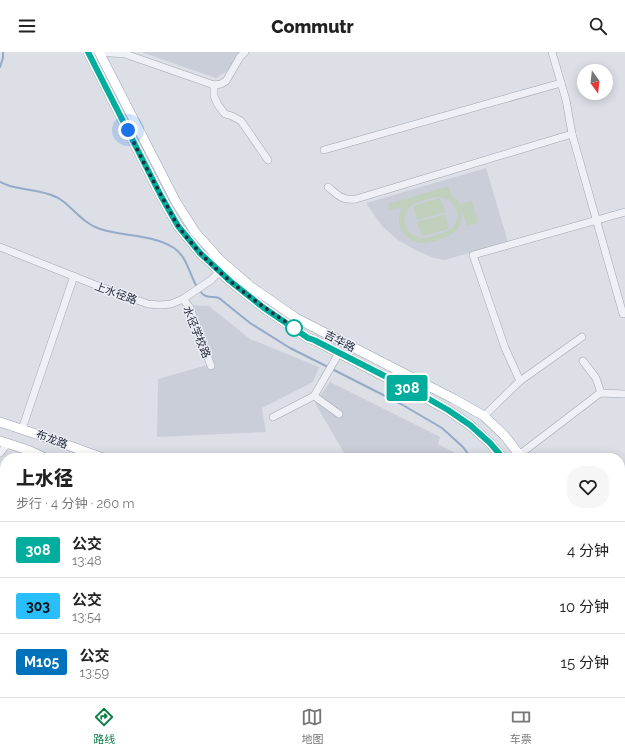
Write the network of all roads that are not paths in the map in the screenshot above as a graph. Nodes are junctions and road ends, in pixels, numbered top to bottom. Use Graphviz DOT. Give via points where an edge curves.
graph roads {
  1 [pos="88,52"];
  2 [pos="99,52"];
  3 [pos="245,52"];
  4 [pos="552,52"];
  5 [pos="561,83"];
  6 [pos="214,85"];
  7 [pos="572,134"];
  8 [pos="324,150"];
  9 [pos="268,160"];
  10 [pos="328,187"];
  11 [pos="625,212"];
  12 [pos="596,220"];
  13 [pos="0,247"];
  14 [pos="223,268"];
  15 [pos="74,276"];
  16 [pos="185,298"];
  17 [pos="623,314"];
  18 [pos="582,337"];
  19 [pos="339,353"];
  20 [pos="583,361"];
  21 [pos="211,366"];
  22 [pos="520,381"];
  23 [pos="600,393"];
  24 [pos="625,394"];
  25 [pos="314,396"];
  26 [pos="339,414"];
  27 [pos="484,416"];
  28 [pos="273,417"];
  29 [pos="0,422"];
  30 [pos="22,429"];
  31 [pos="4,442"];
  32 [pos="0,453"];
  33 [pos="32,453"];
  34 [pos="89,453"];
  35 [pos="498,453"];
  36 [pos="518,453"];
  37 [pos="524,453"];
  1 -- 14 [label="main road, 吉华路" via="178,226 200,253"];
  2 -- 6 [label="street" via="125,54"];
  2 -- 14 [label="main road, 吉华路" via="176,202 195,232 220,260"];
  3 -- 6 [label="street" via="226,81"];
  4 -- 5 [label="street"];
  5 -- 7 [label="street"];
  5 -- 8 [label="street"];
  6 -- 9 [label="street" via="214,96 221,110 241,121"];
  7 -- 10 [label="street" via="356,199 343,199"];
  7 -- 12 [label="street"];
  11 -- 12 [label="street"];
  12 -- 17 [label="street"];
  12 -- 22 [label="street" via="473,255 505,348"];
  13 -- 15 [label="street, 上水径路"];
  14 -- 16 [label="street, 上水径路"];
  14 -- 19 [label="main road, 吉华路" via="230,281 264,308 308,338"];
  14 -- 27 [label="main road, 吉华路" via="296,318"];
  15 -- 16 [label="street, 上水径路" via="148,304 171,304"];
  15 -- 30 [label="street"];
  16 -- 21 [label="street, 水径学校路"];
  18 -- 22 [label="street"];
  19 -- 25 [label="street"];
  19 -- 35 [label="main road, 吉华路" via="420,394 460,418"];
  20 -- 23 [label="street" via="596,378"];
  22 -- 27 [label="street"];
  23 -- 24 [label="street"];
  23 -- 37 [label="street"];
  25 -- 26 [label="street"];
  25 -- 28 [label="street"];
  27 -- 36 [label="main road, 吉华路"];
  29 -- 30 [label="main road, 布龙路"];
  30 -- 34 [label="main road, 布龙路"];
  31 -- 32 [label="street"];
  31 -- 33 [label="main road, 布龙路"];
}
